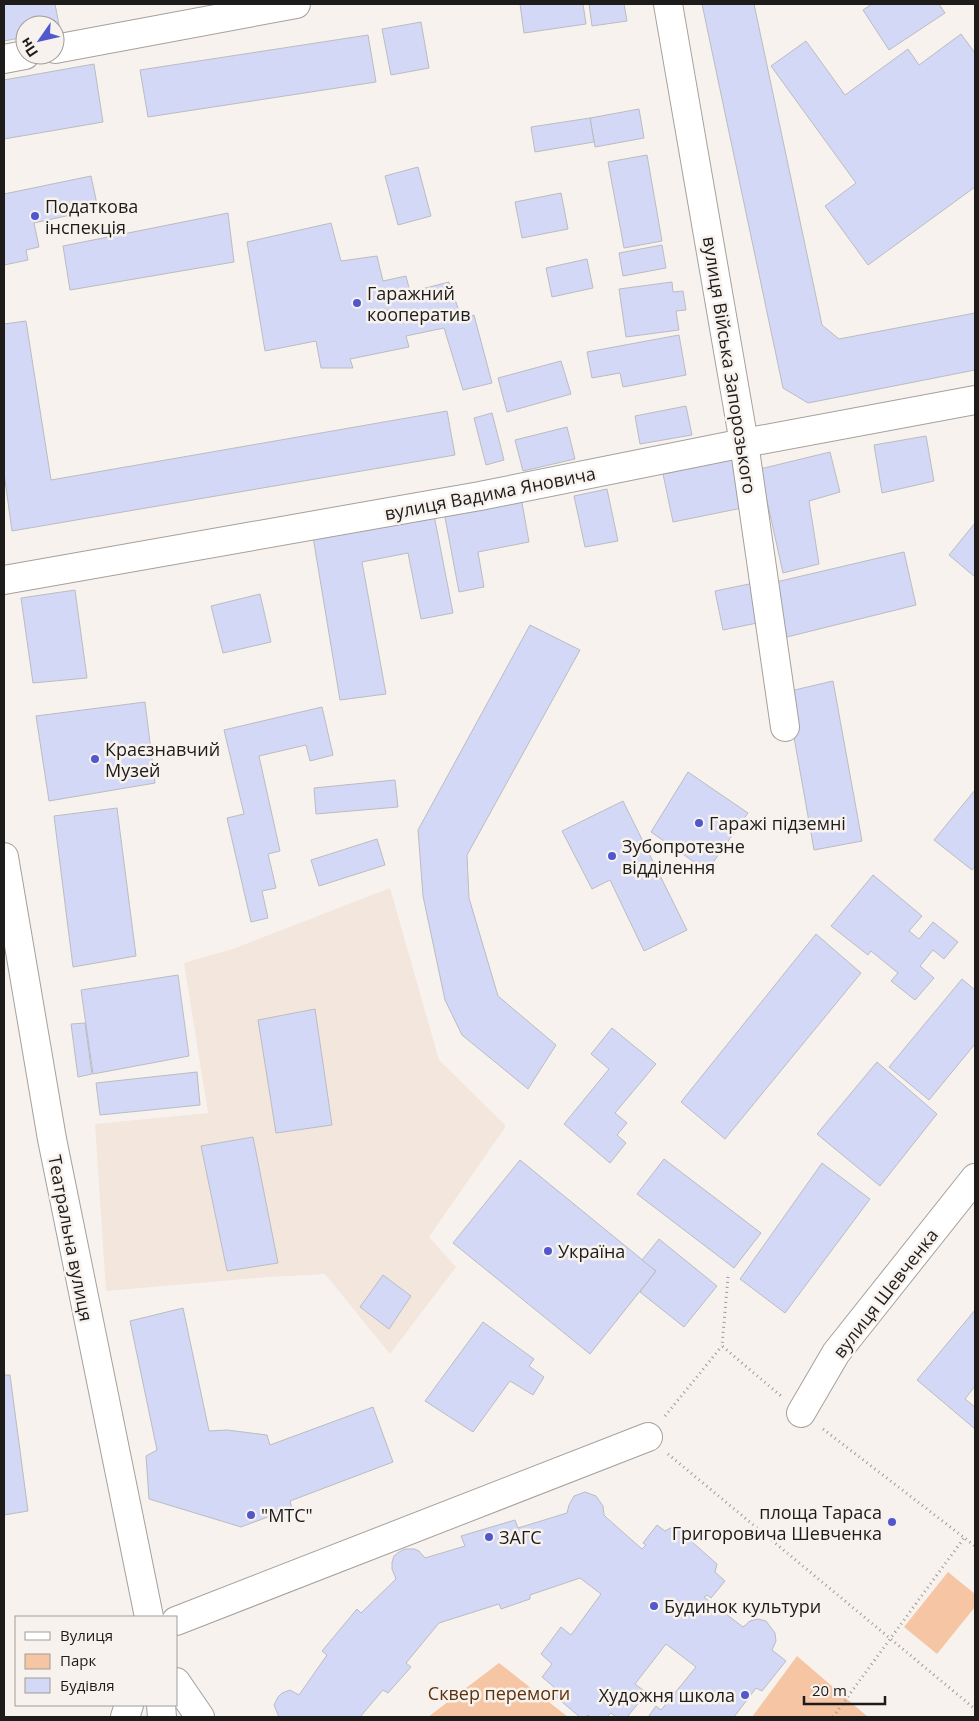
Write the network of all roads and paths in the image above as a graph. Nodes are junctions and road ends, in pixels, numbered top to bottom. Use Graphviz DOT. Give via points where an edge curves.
graph roads {
  1 [pos="296,4"];
  2 [pos="668,4"];
  3 [pos="65,47"];
  4 [pos="975,400"];
  5 [pos="744,442"];
  6 [pos="4,580"];
  7 [pos="785,727"];
  8 [pos="4,857"];
  9 [pos="975,1178"];
  10 [pos="722,1346"];
  11 [pos="801,1412"];
  12 [pos="648,1437"];
  13 [pos="964,1538"];
  14 [pos="144,1611"];
  15 [pos="178,1620"];
  16 [pos="890,1639"];
  17 [pos="178,1685"];
  18 [pos="975,1709"];
  19 [pos="200,1717"];
  20 [pos="833,1717"];
  1 -- 3 [label="street"];
  2 -- 5 [label="street, вулиця Війська Запорозького"];
  4 -- 5 [label="street, вулиця Вадима Яновича"];
  5 -- 6 [label="street, вулиця Вадима Яновича" via="480,496"];
  5 -- 7 [label="street, вулиця Війська Запорозького"];
  8 -- 14 [label="street, Театральна вулиця" via="52,1139"];
  9 -- 11 [label="street, вулиця Шевченка" via="836,1353"];
  10 -- 12 [label="path"];
  12 -- 15 [label="street"];
  12 -- 16 [label="path"];
  13 -- 16 [label="path"];
  16 -- 18 [label="path"];
  16 -- 20 [label="path"];
  17 -- 19 [label="street"];
}
